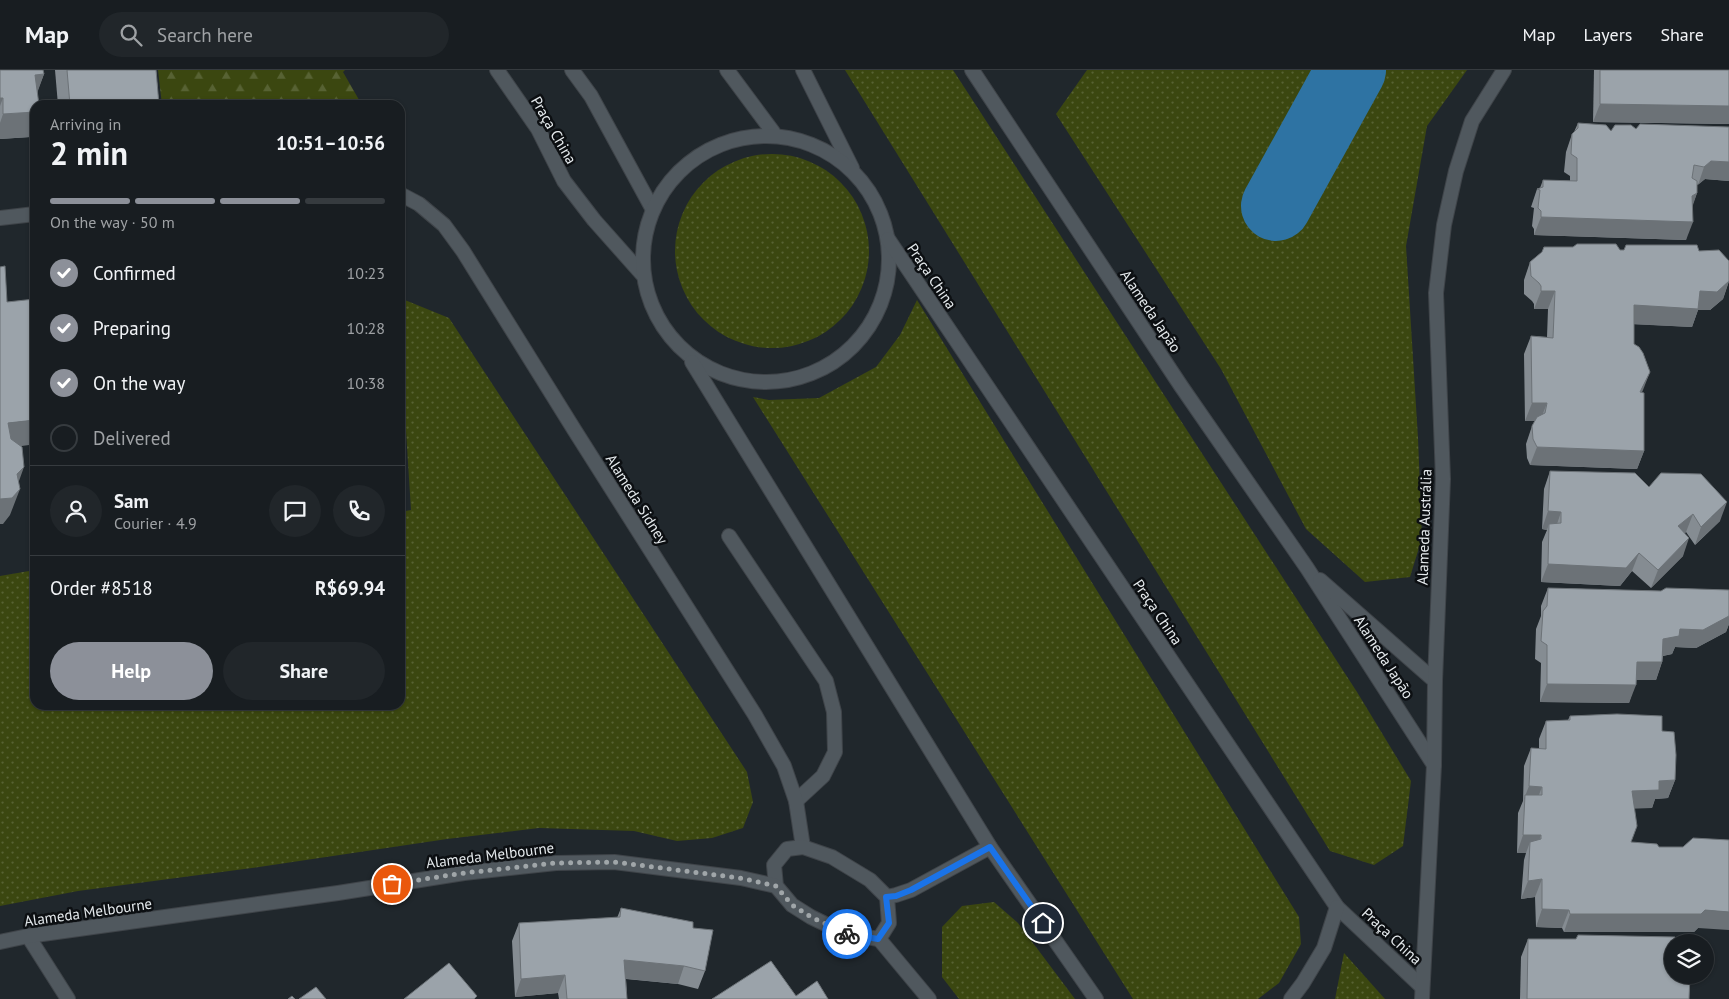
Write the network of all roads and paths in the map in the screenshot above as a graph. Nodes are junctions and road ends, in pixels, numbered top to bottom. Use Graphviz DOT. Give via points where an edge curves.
graph roads {
  1 [pos="497,70"];
  2 [pos="572,70"];
  3 [pos="728,70"];
  4 [pos="803,70"];
  5 [pos="972,70"];
  6 [pos="1504,70"];
  7 [pos="773,132"];
  8 [pos="853,171"];
  9 [pos="405,197"];
  10 [pos="652,208"];
  11 [pos="30,215"];
  12 [pos="0,218"];
  13 [pos="888,239"];
  14 [pos="642,274"];
  15 [pos="692,362"];
  16 [pos="729,536"];
  17 [pos="1307,568"];
  18 [pos="1435,681"];
  19 [pos="1434,765"];
  20 [pos="796,801"];
  21 [pos="803,847"];
  22 [pos="990,847"];
  23 [pos="776,886"];
  24 [pos="886,897"];
  25 [pos="1337,907"];
  26 [pos="28,936"];
  27 [pos="878,939"];
  28 [pos="0,942"];
  29 [pos="1421,992"];
  30 [pos="68,999"];
  31 [pos="929,999"];
  32 [pos="1096,999"];
  33 [pos="1291,999"];
  1 -- 14 [label="street, Praça China" via="538,129 564,181"];
  2 -- 10 [label="street" via="591,96"];
  3 -- 7 [label="street"];
  4 -- 8 [label="street, Praça China"];
  5 -- 17 [label="street, Alameda Japão" via="1181,386"];
  6 -- 18 [label="street, Alameda Austrália" via="1472,121 1456,171 1444,225 1436,293 1443,479"];
  7 -- 8 [label="street, Praça China" via="824,149"];
  7 -- 10 [label="street, Praça China" via="722,142 693,158 669,180"];
  8 -- 13 [label="street, Praça China" via="874,199"];
  9 -- 20 [label="street, Alameda Sidney" via="444,225 463,251 756,715 784,766"];
  10 -- 14 [label="street, Praça China" via="642,240"];
  11 -- 12 [label="street"];
  13 -- 15 [label="street, Praça China" via="888,280 875,319 850,351 816,374 776,384 735,381"];
  13 -- 25 [label="street, Praça China"];
  14 -- 15 [label="street, Praça China" via="667,328"];
  15 -- 22 [label="street, Praça China"];
  16 -- 20 [label="street" via="826,682 834,712 835,752 823,776"];
  17 -- 18 [label="street, Alameda Japão"];
  17 -- 19 [label="street, Alameda Japão"];
  18 -- 19 [label="street, Alameda Austrália"];
  19 -- 29 [label="street, Alameda Austrália"];
  20 -- 21 [label="street, Alameda Sidney"];
  21 -- 23 [label="street" via="787,849 774,865"];
  21 -- 24 [label="street" via="832,857 870,880"];
  22 -- 24 [label="street" via="911,890"];
  22 -- 32 [label="street, Praça China"];
  23 -- 26 [label="street, Alameda Melbourne" via="740,878 614,862 556,863 464,873"];
  23 -- 27 [label="street" via="792,905 811,917 846,934"];
  24 -- 27 [label="street" via="889,923"];
  25 -- 29 [label="street, Praça China"];
  25 -- 33 [label="street" via="1324,948"];
  26 -- 28 [label="street, Alameda Melbourne"];
  26 -- 30 [label="street"];
  27 -- 31 [label="street"];
}
